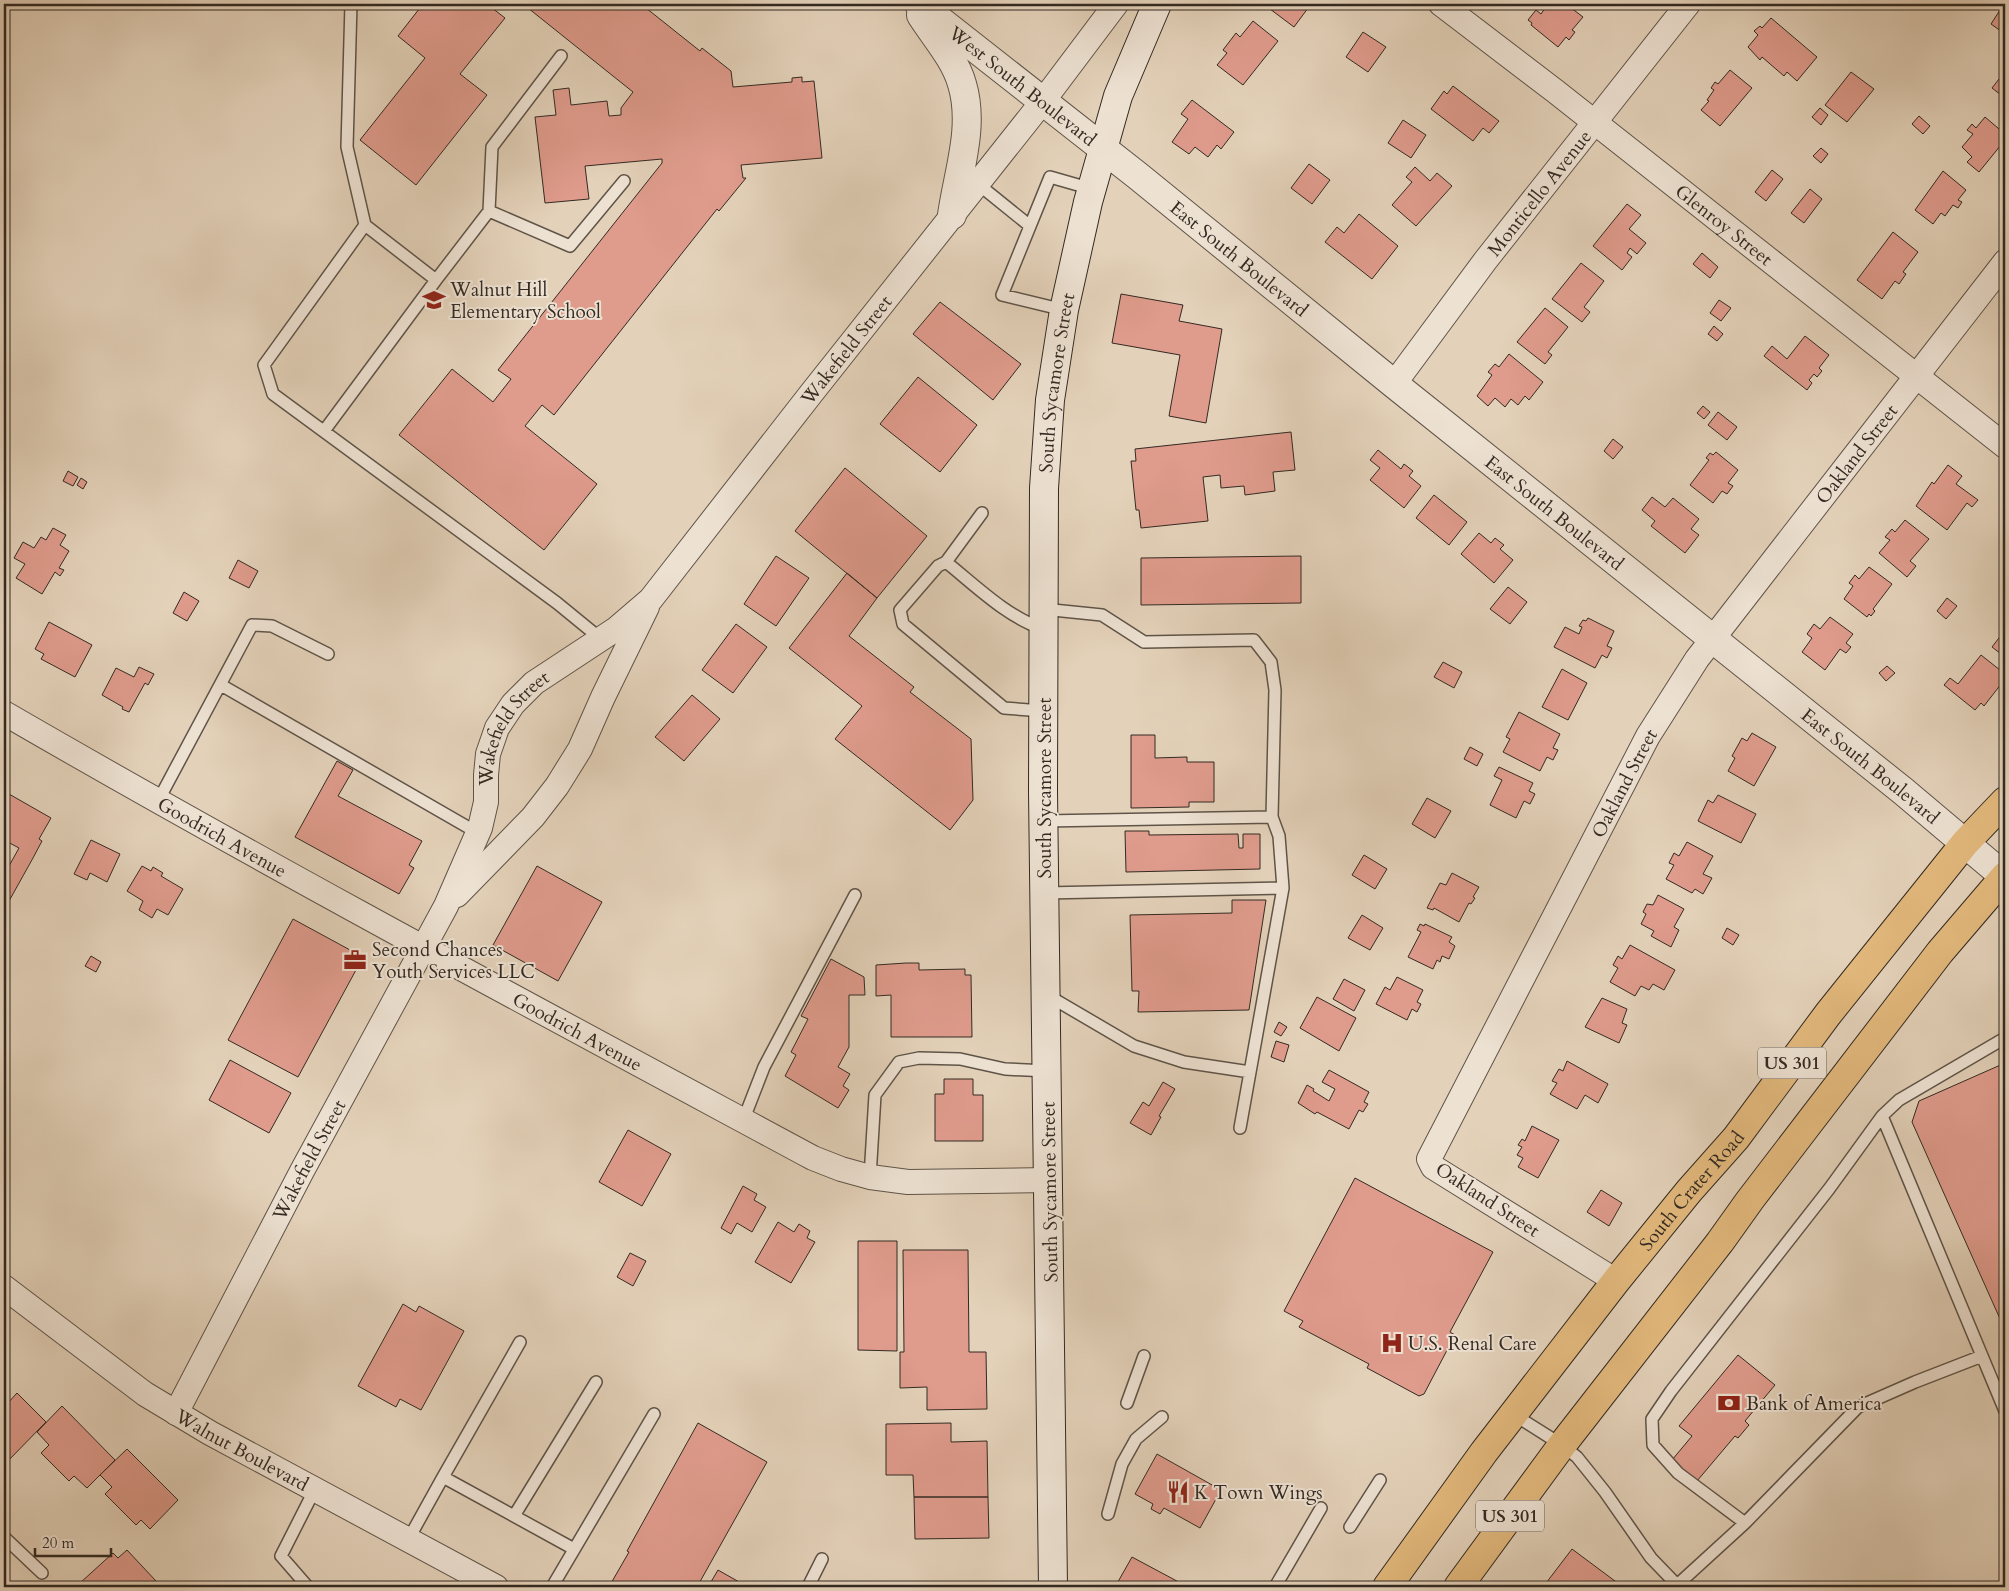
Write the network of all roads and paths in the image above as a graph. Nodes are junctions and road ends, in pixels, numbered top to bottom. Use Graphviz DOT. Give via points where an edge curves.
graph roads {
  1 [pos="351,4"];
  2 [pos="913,4"];
  3 [pos="919,4"];
  4 [pos="1116,4"];
  5 [pos="1157,4"];
  6 [pos="1441,4"];
  7 [pos="1688,4"];
  8 [pos="561,56"];
  9 [pos="1044,101"];
  10 [pos="1595,122"];
  11 [pos="1103,148"];
  12 [pos="624,181"];
  13 [pos="978,184"];
  14 [pos="1092,188"];
  15 [pos="490,211"];
  16 [pos="952,216"];
  17 [pos="365,225"];
  18 [pos="1030,226"];
  19 [pos="2005,262"];
  20 [pos="436,280"];
  21 [pos="1064,310"];
  22 [pos="1917,376"];
  23 [pos="1394,384"];
  24 [pos="324,431"];
  25 [pos="2005,446"];
  26 [pos="982,513"];
  27 [pos="946,562"];
  28 [pos="651,599"];
  29 [pos="1043,619"];
  30 [pos="601,639"];
  31 [pos="1712,639"];
  32 [pos="328,654"];
  33 [pos="221,685"];
  34 [pos="1043,712"];
  35 [pos="4,713"];
  36 [pos="158,801"];
  37 [pos="2005,801"];
  38 [pos="1272,817"];
  39 [pos="1044,821"];
  40 [pos="478,833"];
  41 [pos="1966,843"];
  42 [pos="2005,877"];
  43 [pos="1283,888"];
  44 [pos="1045,893"];
  45 [pos="855,895"];
  46 [pos="446,906"];
  47 [pos="423,949"];
  48 [pos="1047,995"];
  49 [pos="2005,1038"];
  50 [pos="1048,1071"];
  51 [pos="1250,1072"];
  52 [pos="1882,1116"];
  53 [pos="744,1120"];
  54 [pos="1240,1128"];
  55 [pos="870,1177"];
  56 [pos="1049,1180"];
  57 [pos="1616,1281"];
  58 [pos="7,1294"];
  59 [pos="520,1342"];
  60 [pos="1144,1356"];
  61 [pos="1982,1356"];
  62 [pos="596,1382"];
  63 [pos="1128,1403"];
  64 [pos="2005,1412"];
  65 [pos="176,1413"];
  66 [pos="654,1414"];
  67 [pos="1513,1414"];
  68 [pos="1162,1416"];
  69 [pos="1562,1445"];
  70 [pos="443,1477"];
  71 [pos="1380,1480"];
  72 [pos="315,1489"];
  73 [pos="1321,1508"];
  74 [pos="1108,1514"];
  75 [pos="514,1516"];
  76 [pos="1746,1523"];
  77 [pos="1350,1527"];
  78 [pos="4,1537"];
  79 [pos="408,1540"];
  80 [pos="574,1549"];
  81 [pos="822,1558"];
  82 [pos="42,1573"];
  83 [pos="305,1586"];
  84 [pos="1677,1586"];
  85 [pos="496,1587"];
  86 [pos="552,1587"];
  87 [pos="808,1587"];
  88 [pos="1053,1587"];
  89 [pos="1274,1587"];
  90 [pos="1387,1587"];
  91 [pos="1458,1587"];
  92 [pos="1690,1587"];
  1 -- 17 [label="lane" via="347,147"];
  2 -- 16 [label="street" via="954,65 962,83 967,134"];
  3 -- 9 [label="street, West South Boulevard"];
  4 -- 9 [label="street"];
  5 -- 11 [label="street, South Sycamore Street" via="1118,96"];
  6 -- 10 [label="street, Glenroy Street"];
  7 -- 10 [label="street, Monticello Avenue"];
  8 -- 15 [label="lane" via="492,147"];
  9 -- 11 [label="street, West South Boulevard"];
  9 -- 13 [label="street, Wakefield Street"];
  10 -- 22 [label="street, Glenroy Street"];
  10 -- 23 [label="street, Monticello Avenue" via="1485,261"];
  11 -- 14 [label="street, South Sycamore Street"];
  11 -- 23 [label="street, East South Boulevard"];
  12 -- 15 [label="lane" via="570,246"];
  13 -- 16 [label="street, Wakefield Street"];
  13 -- 18 [label="lane"];
  14 -- 18 [label="lane" via="1050,177"];
  14 -- 21 [label="street, South Sycamore Street"];
  15 -- 20 [label="lane"];
  16 -- 28 [label="street, Wakefield Street"];
  17 -- 20 [label="lane"];
  17 -- 24 [label="lane" via="264,365 274,394"];
  18 -- 21 [label="lane" via="1002,295"];
  19 -- 22 [label="street, Oakland Street"];
  20 -- 24 [label="lane"];
  21 -- 29 [label="street, South Sycamore Street" via="1050,400 1044,488"];
  22 -- 25 [label="street, Glenroy Street"];
  22 -- 31 [label="street, Oakland Street"];
  23 -- 31 [label="street, East South Boulevard"];
  24 -- 30 [label="lane"];
  26 -- 27 [label="lane"];
  27 -- 29 [label="lane" via="1012,614 1033,626"];
  27 -- 34 [label="lane" via="938,566 900,610 903,624 1004,708"];
  28 -- 30 [label="street, Wakefield Street"];
  28 -- 46 [label="street, Wakefield Street" via="580,748 557,786 533,817"];
  29 -- 34 [label="street, South Sycamore Street"];
  29 -- 38 [label="lane" via="1102,615 1144,642 1254,640 1271,662 1275,690"];
  30 -- 40 [label="street, Wakefield Street" via="534,684 513,704 497,728 488,754 486,802"];
  31 -- 41 [label="street, East South Boulevard"];
  31 -- 57 [label="street, Oakland Street" via="1648,736 1429,1159 1433,1168"];
  32 -- 33 [label="lane" via="272,626 252,626"];
  33 -- 36 [label="lane"];
  33 -- 40 [label="lane"];
  34 -- 39 [label="street, South Sycamore Street"];
  35 -- 36 [label="street, Goodrich Avenue"];
  36 -- 47 [label="street, Goodrich Avenue"];
  37 -- 41 [label="main road, South Crater Road / US 301"];
  38 -- 39 [label="lane"];
  38 -- 43 [label="lane" via="1278,836"];
  39 -- 44 [label="street, South Sycamore Street"];
  40 -- 46 [label="street, Wakefield Street"];
  41 -- 42 [label="street, East South Boulevard"];
  41 -- 57 [label="main road, South Crater Road / US 301" via="1828,1014 1736,1138"];
  42 -- 69 [label="main road, US 301" via="1935,960"];
  43 -- 44 [label="lane"];
  43 -- 51 [label="lane"];
  44 -- 48 [label="street, South Sycamore Street"];
  45 -- 53 [label="lane" via="764,1067"];
  46 -- 47 [label="street, Wakefield Street"];
  47 -- 53 [label="street, Goodrich Avenue"];
  47 -- 65 [label="street, Wakefield Street"];
  48 -- 50 [label="street, South Sycamore Street"];
  48 -- 51 [label="lane" via="1134,1046 1184,1062"];
  49 -- 52 [label="lane" via="1899,1100"];
  50 -- 55 [label="lane" via="1005,1069 960,1059 919,1058 899,1062 875,1095"];
  50 -- 56 [label="street, South Sycamore Street"];
  51 -- 54 [label="lane"];
  52 -- 61 [label="lane"];
  52 -- 76 [label="lane" via="1652,1419 1653,1445 1678,1473"];
  53 -- 55 [label="street, Goodrich Avenue" via="813,1158"];
  55 -- 56 [label="street, Goodrich Avenue" via="908,1182"];
  56 -- 88 [label="street, South Sycamore Street"];
  57 -- 67 [label="main road, South Crater Road / US 301"];
  58 -- 65 [label="street, Walnut Boulevard"];
  59 -- 70 [label="lane"];
  60 -- 63 [label="lane"];
  61 -- 64 [label="lane"];
  61 -- 76 [label="lane" via="1858,1407"];
  62 -- 75 [label="lane"];
  65 -- 72 [label="street, Walnut Boulevard"];
  66 -- 80 [label="lane"];
  67 -- 69 [label="lane"];
  67 -- 90 [label="main road, South Crater Road / US 301"];
  68 -- 74 [label="lane" via="1136,1439 1122,1464"];
  69 -- 84 [label="lane" via="1577,1457 1652,1558"];
  69 -- 91 [label="main road, US 301"];
  70 -- 75 [label="lane"];
  70 -- 79 [label="lane"];
  71 -- 77 [label="lane"];
  72 -- 79 [label="street, Walnut Boulevard"];
  72 -- 83 [label="lane" via="281,1556"];
  73 -- 89 [label="lane"];
  75 -- 80 [label="lane"];
  76 -- 84 [label="lane"];
  78 -- 82 [label="lane"];
  79 -- 85 [label="street, Walnut Boulevard"];
  80 -- 86 [label="lane"];
  81 -- 87 [label="lane"];
  84 -- 92 [label="lane"];
}
